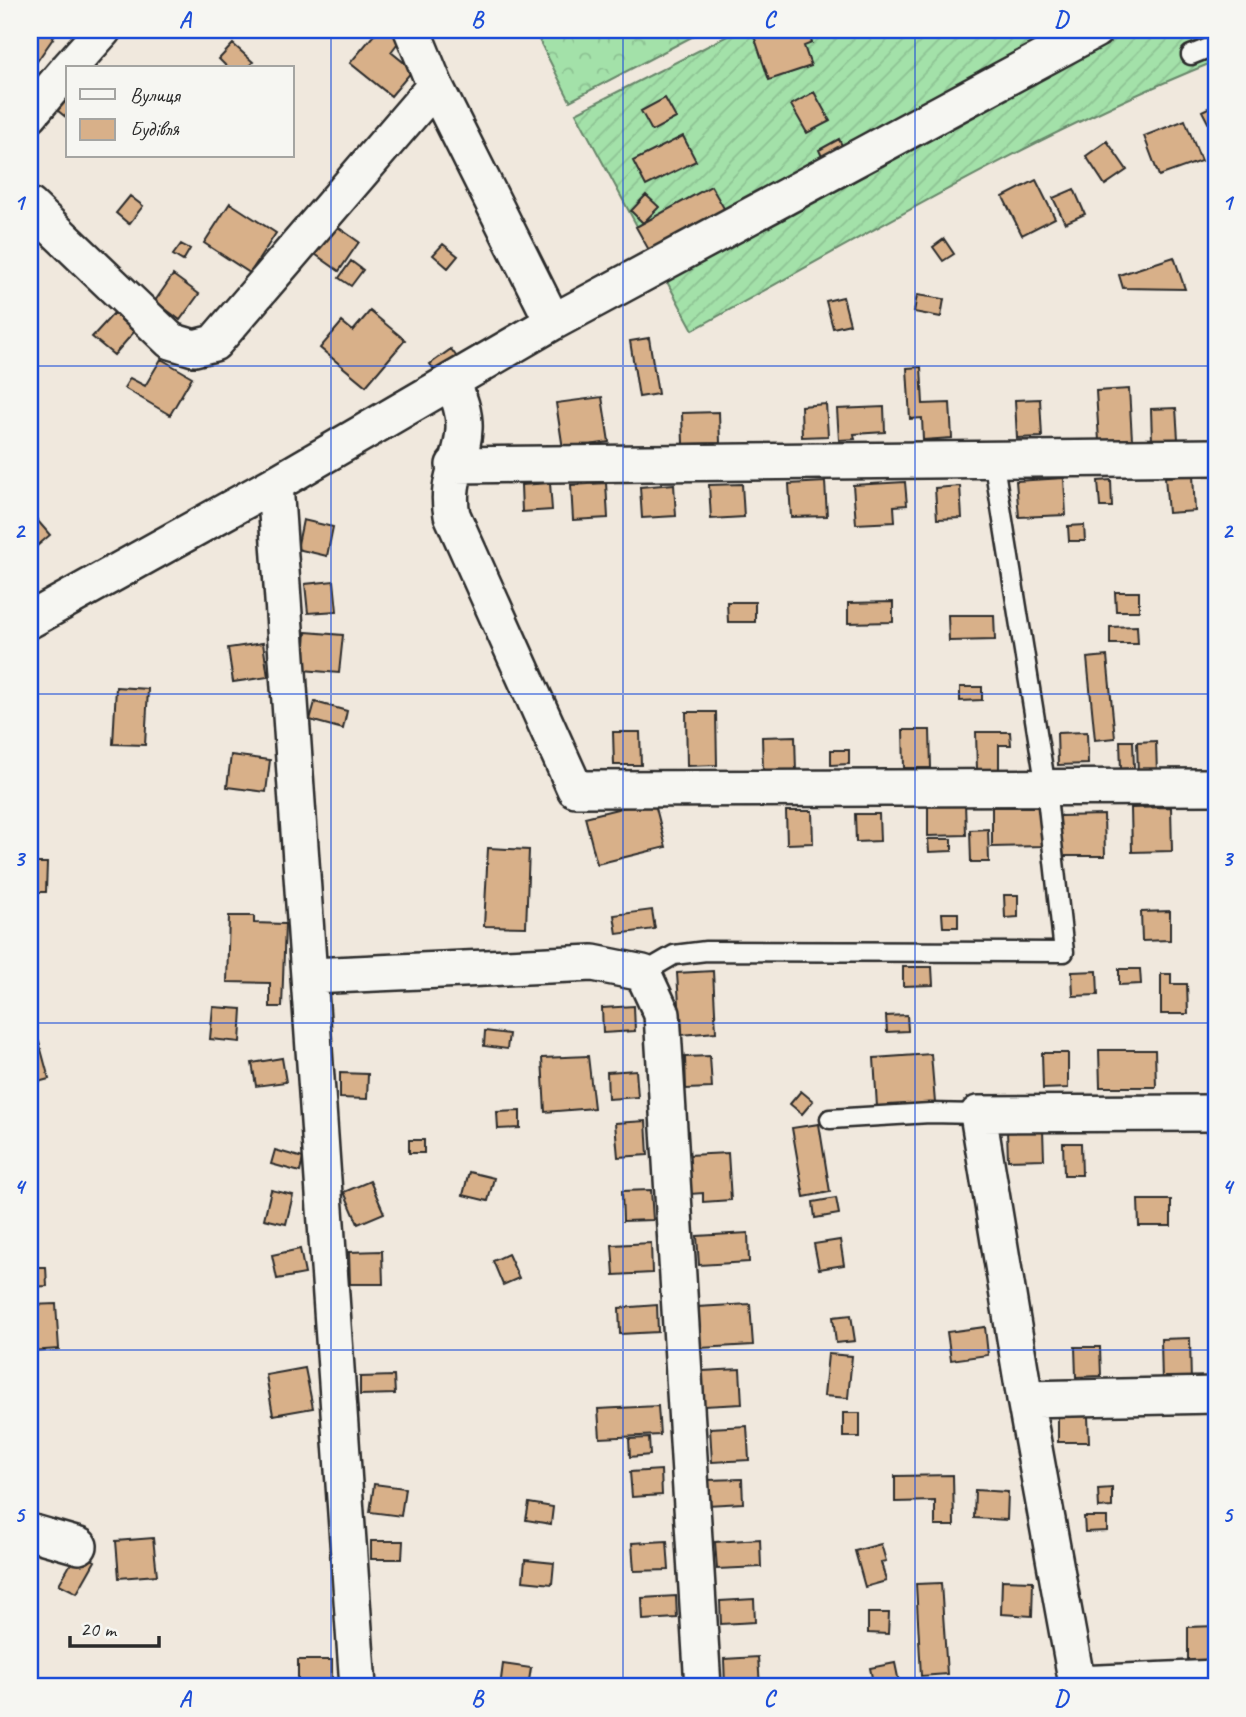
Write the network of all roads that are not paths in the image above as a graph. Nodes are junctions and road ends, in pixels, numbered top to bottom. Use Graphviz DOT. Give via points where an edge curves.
graph roads {
  1 [pos="103,30"];
  2 [pos="412,30"];
  3 [pos="1095,30"];
  4 [pos="1216,45"];
  5 [pos="1191,55"];
  6 [pos="72,66"];
  7 [pos="66,72"];
  8 [pos="435,86"];
  9 [pos="30,114"];
  10 [pos="30,206"];
  11 [pos="552,322"];
  12 [pos="452,381"];
  13 [pos="1216,457"];
  14 [pos="993,458"];
  15 [pos="454,465"];
  16 [pos="275,484"];
  17 [pos="33,613"];
  18 [pos="1216,787"];
  19 [pos="1046,788"];
  20 [pos="643,972"];
  21 [pos="311,976"];
  22 [pos="1216,1113"];
  23 [pos="978,1114"];
  24 [pos="830,1118"];
  25 [pos="1216,1395"];
  26 [pos="1025,1399"];
  27 [pos="30,1528"];
  28 [pos="79,1546"];
  29 [pos="1216,1678"];
  30 [pos="1077,1686"];
  31 [pos="358,1687"];
  32 [pos="703,1687"];
  1 -- 6 [label="street"];
  2 -- 8 [label="street"];
  3 -- 11 [label="street"];
  4 -- 5 [label="lane"];
  7 -- 9 [label="street"];
  8 -- 10 [label="street" via="214,343 194,348 171,341"];
  8 -- 11 [label="street"];
  11 -- 12 [label="street"];
  12 -- 15 [label="street" via="464,430"];
  12 -- 16 [label="street"];
  13 -- 14 [label="street"];
  14 -- 15 [label="street"];
  14 -- 19 [label="lane"];
  15 -- 19 [label="street" via="448,495 452,515 575,789"];
  16 -- 17 [label="street"];
  16 -- 21 [label="street"];
  18 -- 19 [label="street"];
  19 -- 20 [label="lane" via="1064,952 706,951 674,955"];
  20 -- 21 [label="street" via="593,963"];
  20 -- 32 [label="street" via="662,1014"];
  21 -- 31 [label="street"];
  22 -- 23 [label="street"];
  23 -- 24 [label="lane"];
  23 -- 26 [label="street"];
  25 -- 26 [label="street"];
  26 -- 30 [label="street"];
  27 -- 28 [label="street"];
  29 -- 30 [label="street"];
}
